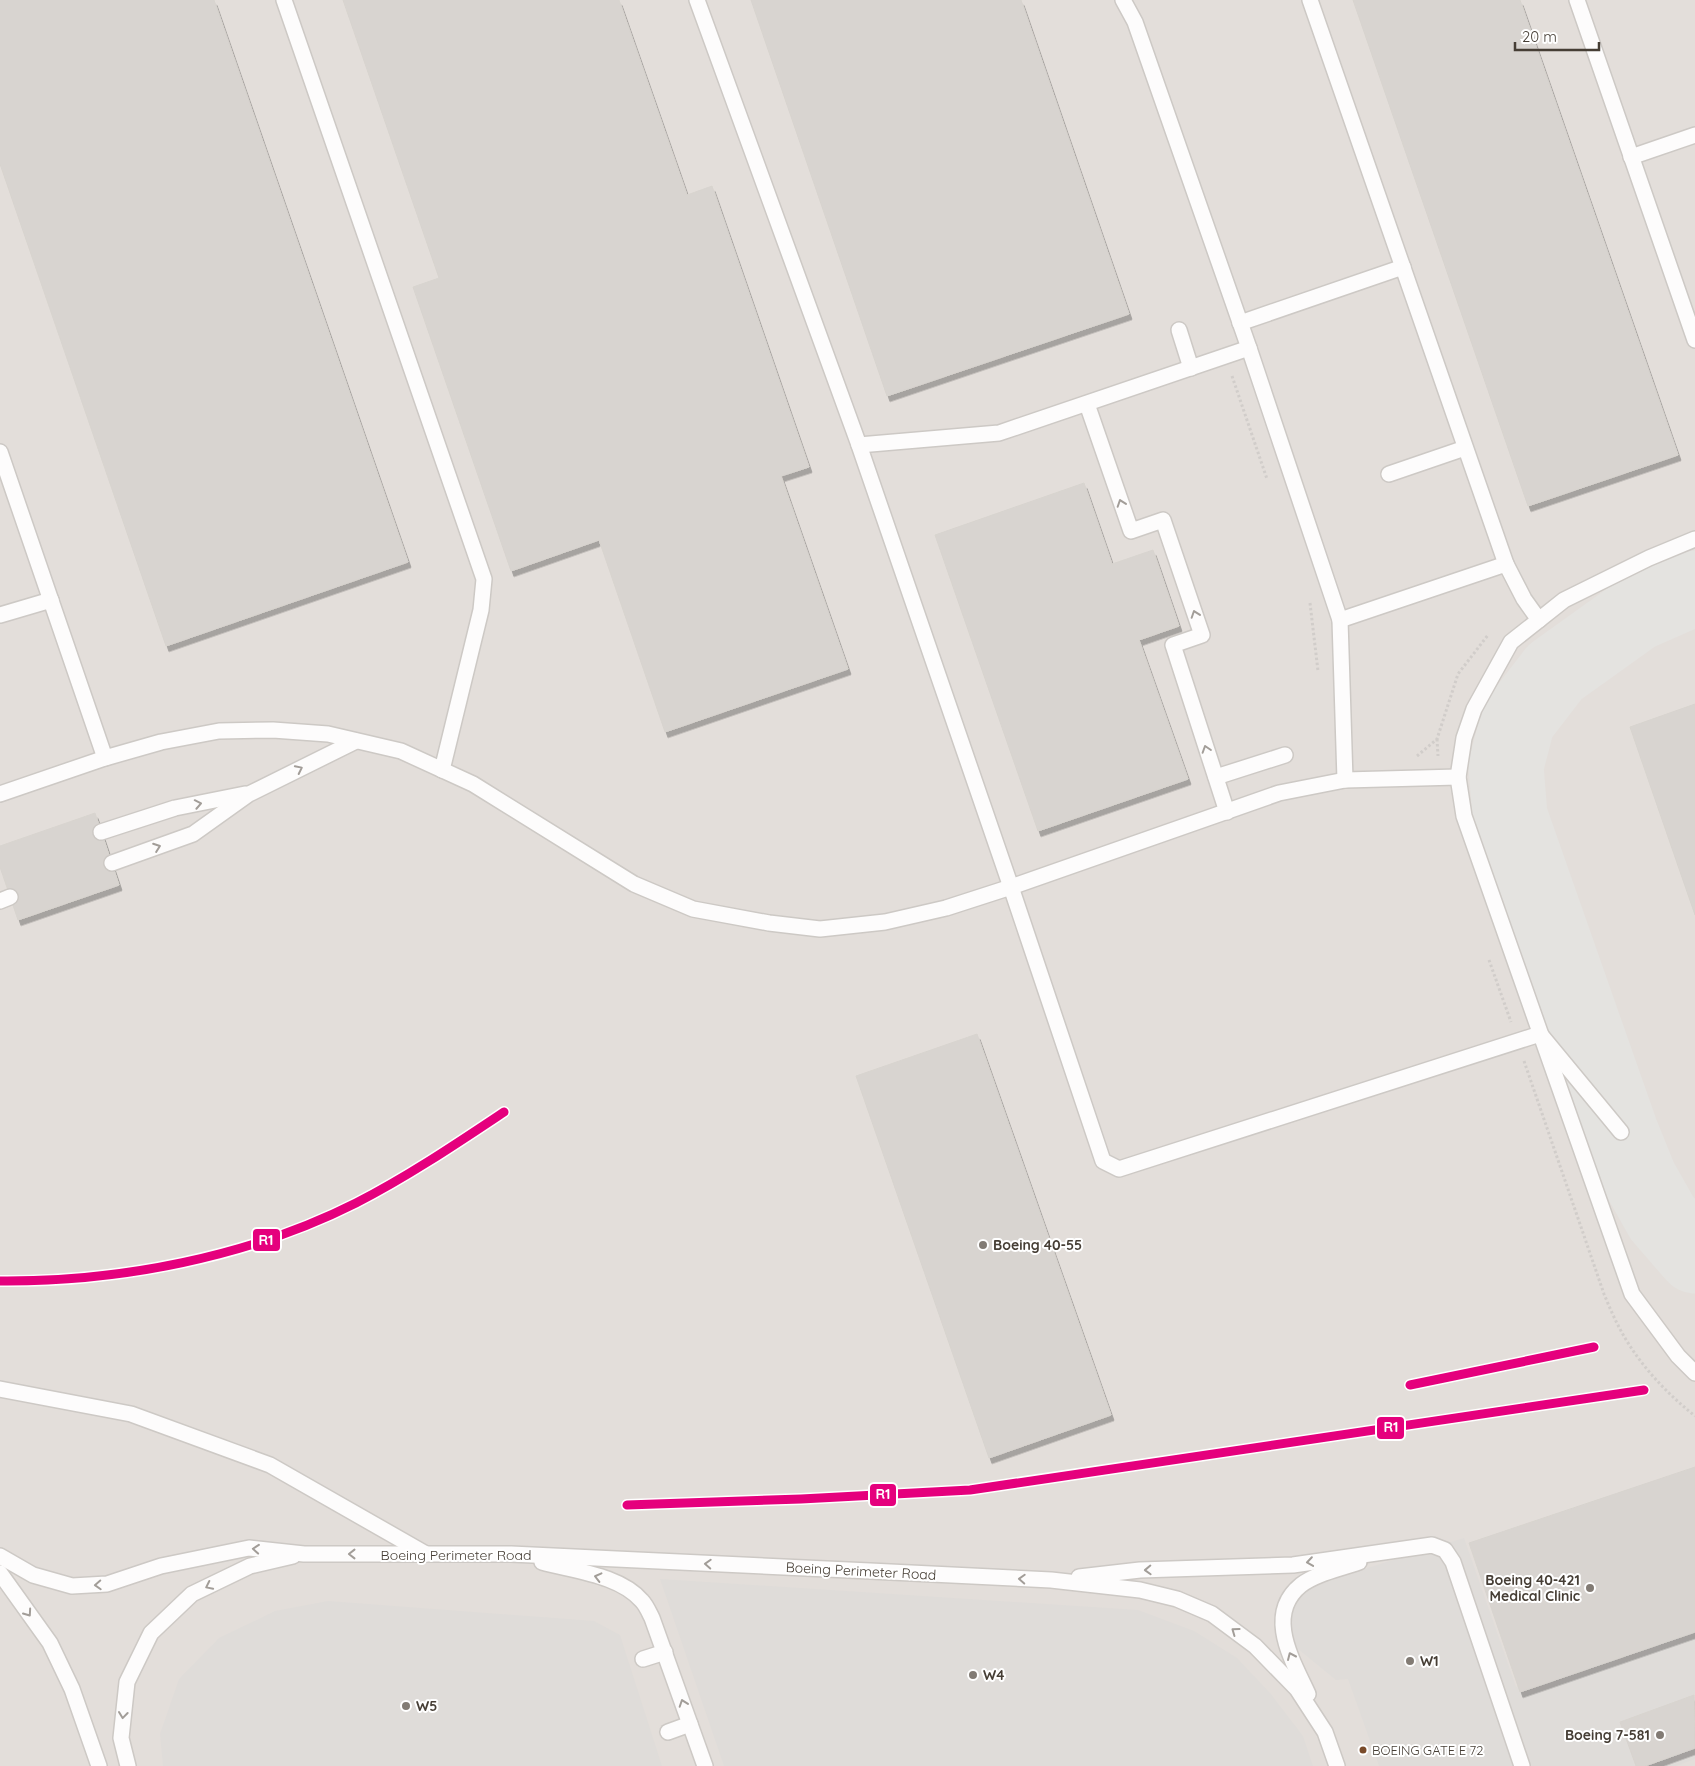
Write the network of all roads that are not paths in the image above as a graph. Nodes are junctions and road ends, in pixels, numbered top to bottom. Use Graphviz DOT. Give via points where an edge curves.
graph roads {
  1 [pos="284,0"];
  2 [pos="697,0"];
  3 [pos="1123,0"];
  4 [pos="1310,0"];
  5 [pos="1577,0"];
  6 [pos="1695,135"];
  7 [pos="1631,157"];
  8 [pos="1403,267"];
  9 [pos="1240,323"];
  10 [pos="1178,330"];
  11 [pos="1695,340"];
  12 [pos="1249,348"];
  13 [pos="1191,368"];
  14 [pos="1086,404"];
  15 [pos="859,445"];
  16 [pos="1465,448"];
  17 [pos="0,452"];
  18 [pos="1388,474"];
  19 [pos="1695,539"];
  20 [pos="1506,564"];
  21 [pos="51,600"];
  22 [pos="0,615"];
  23 [pos="1340,620"];
  24 [pos="1539,620"];
  25 [pos="356,741"];
  26 [pos="1285,755"];
  27 [pos="105,758"];
  28 [pos="442,770"];
  29 [pos="1216,777"];
  30 [pos="1458,777"];
  31 [pos="1345,780"];
  32 [pos="0,794"];
  33 [pos="249,794"];
  34 [pos="1227,812"];
  35 [pos="101,832"];
  36 [pos="112,863"];
  37 [pos="1011,887"];
  38 [pos="1540,1034"];
  39 [pos="1620,1132"];
  40 [pos="1695,1373"];
  41 [pos="0,1389"];
  42 [pos="1393,1550"];
  43 [pos="304,1554"];
  44 [pos="427,1554"];
  45 [pos="510,1554"];
  46 [pos="0,1556"];
  47 [pos="0,1573"];
  48 [pos="1051,1580"];
  49 [pos="664,1652"];
  50 [pos="643,1659"];
  51 [pos="690,1724"];
  52 [pos="668,1732"];
  53 [pos="1325,1732"];
  54 [pos="99,1766"];
  55 [pos="128,1766"];
  56 [pos="705,1766"];
  57 [pos="1337,1766"];
  58 [pos="1522,1766"];
  1 -- 28 [label="lane" via="484,579 481,610"];
  2 -- 15 [label="lane"];
  3 -- 9 [label="lane" via="1135,22"];
  4 -- 8 [label="lane"];
  5 -- 7 [label="lane"];
  6 -- 7 [label="lane"];
  7 -- 11 [label="lane"];
  8 -- 9 [label="lane"];
  8 -- 16 [label="lane"];
  9 -- 12 [label="lane"];
  10 -- 13 [label="lane"];
  12 -- 13 [label="lane"];
  12 -- 23 [label="lane"];
  13 -- 14 [label="lane"];
  14 -- 15 [label="lane" via="999,434"];
  29 -- 14 [label="lane, one-way" via="1173,645 1202,635 1163,520 1131,531"];
  15 -- 37 [label="lane"];
  16 -- 18 [label="lane"];
  16 -- 20 [label="lane"];
  17 -- 21 [label="lane"];
  19 -- 24 [label="lane" via="1564,600"];
  20 -- 23 [label="lane"];
  20 -- 24 [label="lane"];
  21 -- 22 [label="lane"];
  21 -- 27 [label="lane"];
  23 -- 31 [label="lane"];
  24 -- 30 [label="lane" via="1511,642 1474,708 1464,738"];
  25 -- 27 [label="lane" via="273,730 219,731 161,742"];
  25 -- 28 [label="lane" via="401,751"];
  33 -- 25 [label="lane, one-way"];
  26 -- 29 [label="lane"];
  27 -- 32 [label="lane"];
  28 -- 37 [label="lane" via="473,784 634,884 693,909 820,929 885,922 946,908"];
  29 -- 34 [label="lane"];
  30 -- 31 [label="lane"];
  30 -- 38 [label="lane" via="1464,816"];
  31 -- 34 [label="lane" via="1280,793"];
  35 -- 33 [label="lane, one-way" via="175,808"];
  36 -- 33 [label="lane, one-way" via="193,834"];
  34 -- 37 [label="lane"];
  37 -- 38 [label="lane" via="1103,1161 1119,1169"];
  38 -- 39 [label="lane"];
  38 -- 40 [label="lane" via="1632,1294 1678,1356"];
  41 -- 44 [label="lane" via="131,1414 270,1465"];
  42 -- 48 [label="lane, one-way" via="1293,1565 1140,1570"];
  53 -- 42 [label="lane, one-way" via="1286,1646 1282,1630 1284,1613 1290,1598 1301,1585"];
  42 -- 58 [label="lane" via="1432,1545 1444,1550 1452,1562"];
  44 -- 43 [label="lane, Boeing Perimeter Road, one-way"];
  43 -- 46 [label="lane, Boeing Perimeter Road, one-way" via="249,1548 161,1566 107,1584 72,1586 33,1575"];
  43 -- 55 [label="lane, Boeing Perimeter Road, one-way" via="250,1566 192,1594 150,1633 127,1682 121,1738"];
  44 -- 45 [label="lane, Boeing Perimeter Road"];
  48 -- 45 [label="lane, Boeing Perimeter Road, one-way"];
  49 -- 45 [label="lane, one-way" via="643,1601 616,1581"];
  47 -- 54 [label="lane, one-way" via="50,1643 72,1688"];
  53 -- 48 [label="lane, Boeing Perimeter Road, one-way" via="1298,1689 1254,1646 1212,1614 1177,1599 1140,1590"];
  49 -- 50 [label="lane"];
  51 -- 49 [label="lane, one-way"];
  51 -- 52 [label="lane"];
  51 -- 56 [label="lane"];
  53 -- 57 [label="lane, Boeing Perimeter Road"];
}
